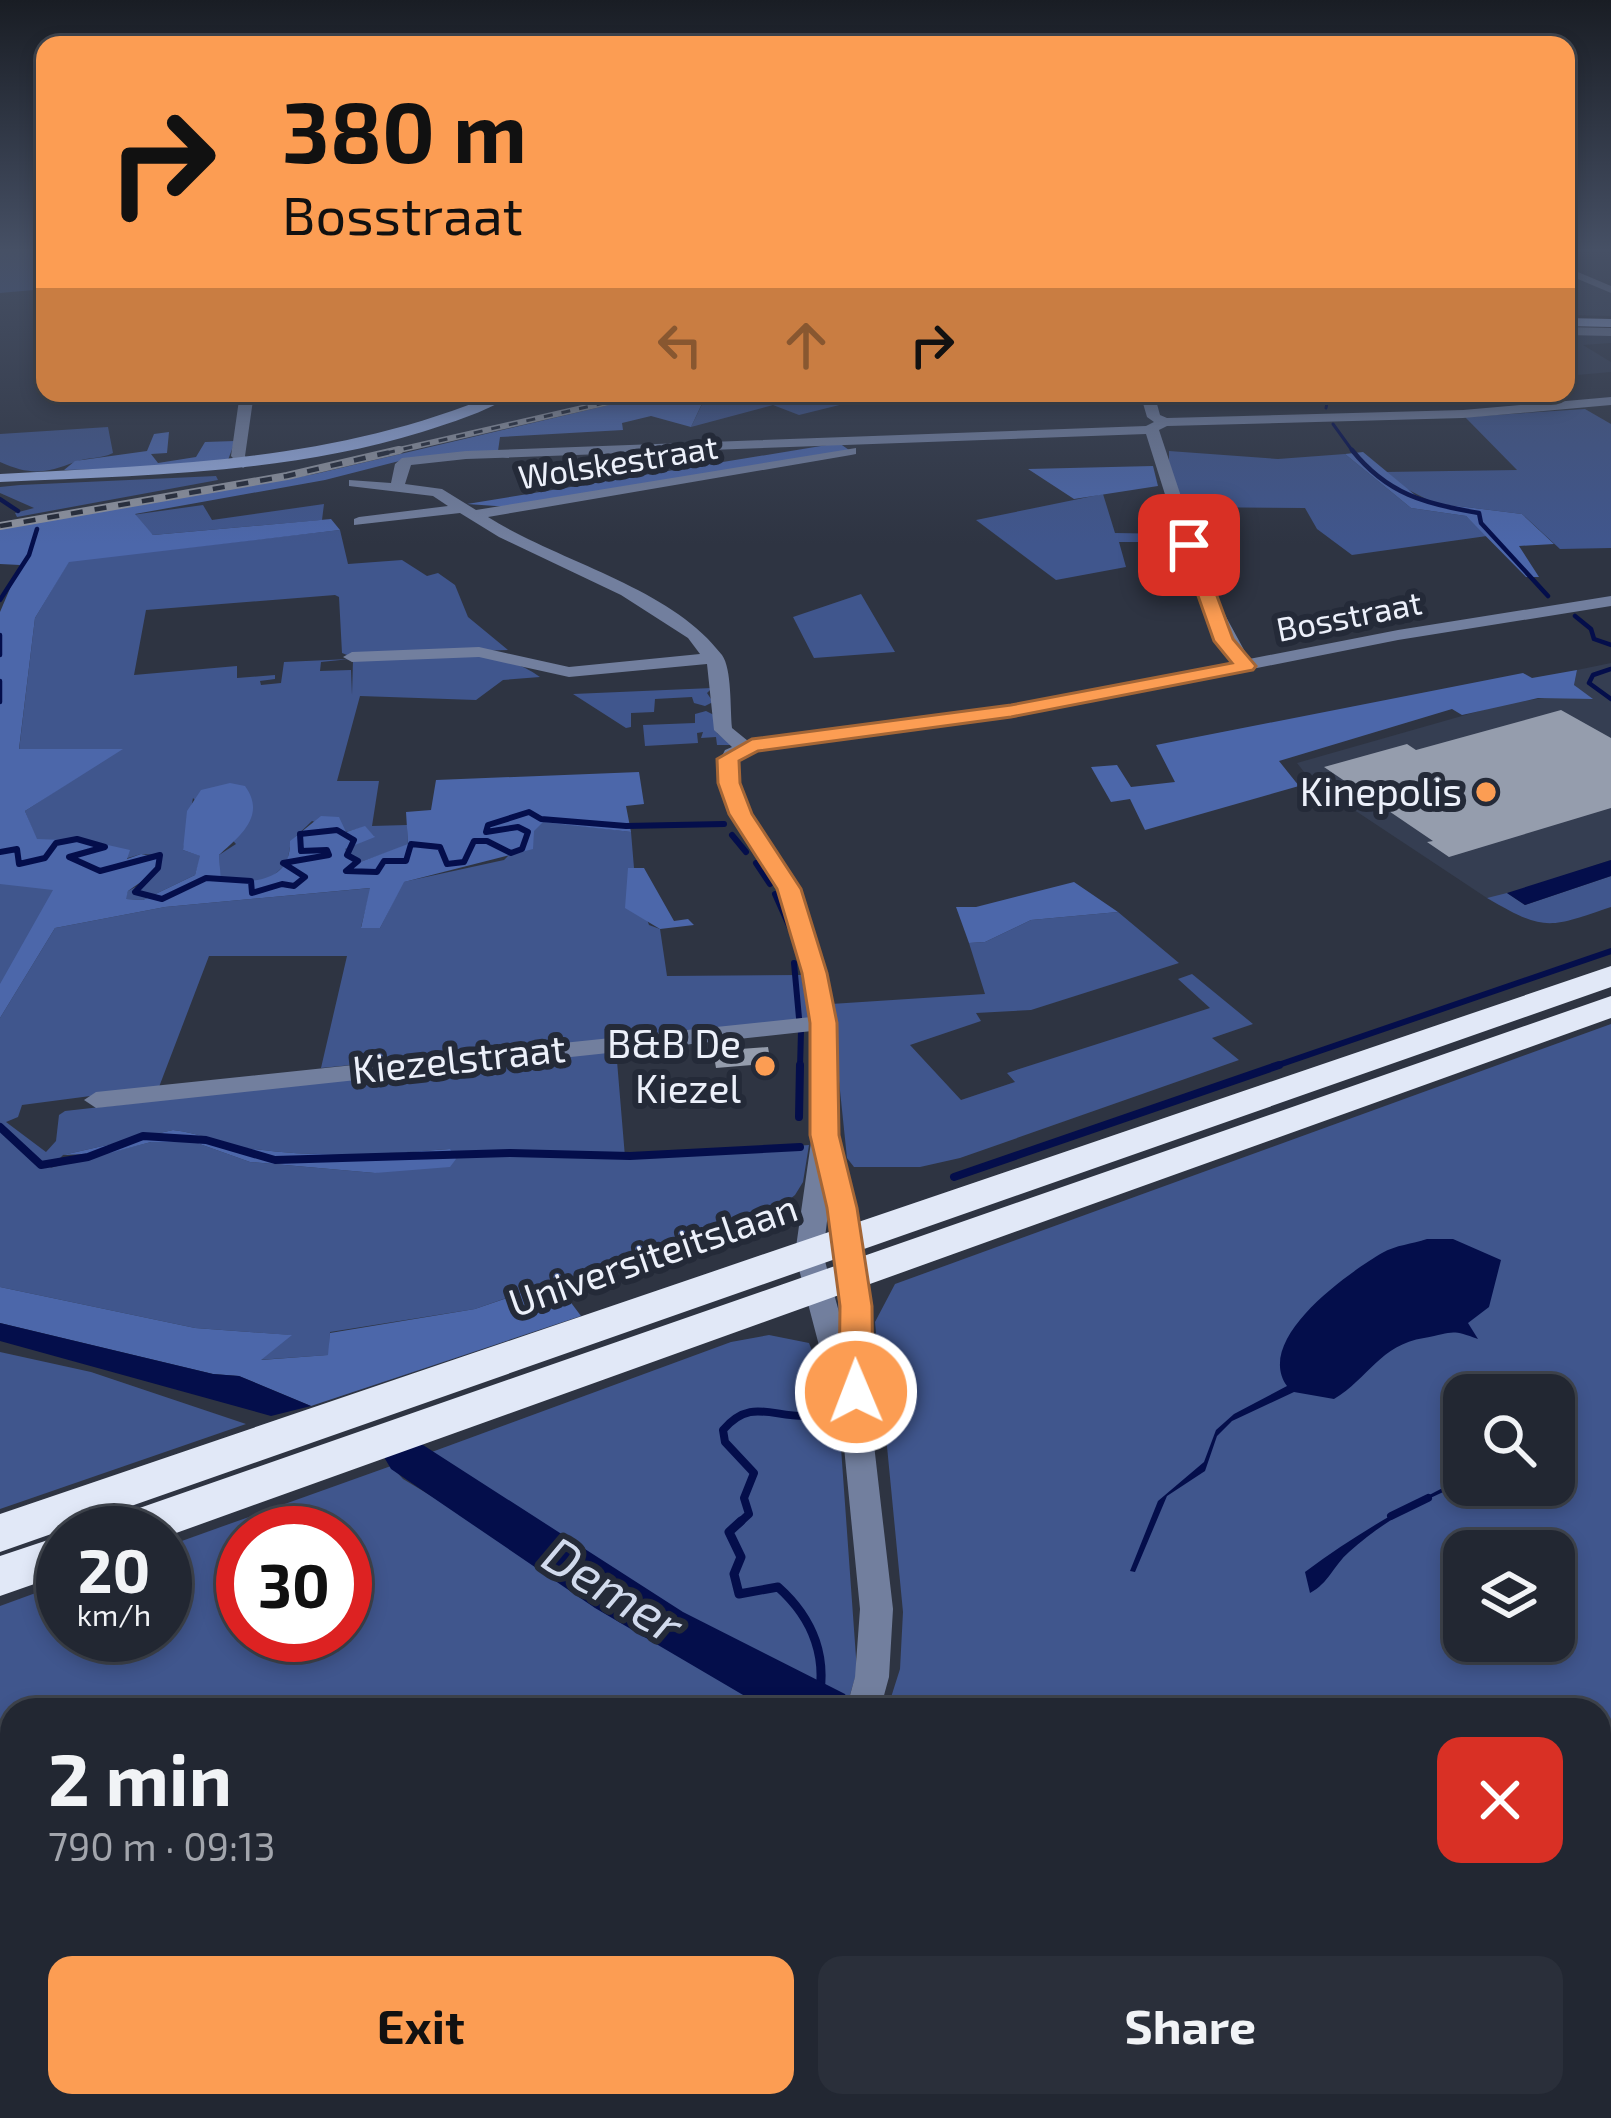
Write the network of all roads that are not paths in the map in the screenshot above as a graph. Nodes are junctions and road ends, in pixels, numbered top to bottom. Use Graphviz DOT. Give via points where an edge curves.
graph roads {
  1 [pos="1611,401"];
  2 [pos="247,402"];
  3 [pos="485,402"];
  4 [pos="1150,402"];
  5 [pos="1156,426"];
  6 [pos="895,438"];
  7 [pos="242,439"];
  8 [pos="264,461"];
  9 [pos="243,464"];
  10 [pos="0,478"];
  11 [pos="354,483"];
  12 [pos="398,485"];
  13 [pos="469,511"];
  14 [pos="358,522"];
  15 [pos="1611,601"];
  16 [pos="352,657"];
  17 [pos="715,658"];
  18 [pos="1246,666"];
  19 [pos="743,747"];
  20 [pos="1611,976"];
  21 [pos="1611,1006"];
  22 [pos="824,1023"];
  23 [pos="96,1100"];
  24 [pos="830,1265"];
  25 [pos="192,1507"];
  26 [pos="0,1533"];
  27 [pos="36,1563"];
  28 [pos="0,1576"];
  29 [pos="867,1698"];
  1 -- 5 [label="street"];
  2 -- 7 [label="street"];
  3 -- 8 [label="main road" via="401,434"];
  4 -- 5 [label="street"];
  5 -- 6 [label="street"];
  5 -- 18 [label="street" via="1163,480 1224,641"];
  6 -- 12 [label="street" via="416,458 402,464"];
  6 -- 13 [label="street, Wolskestraat" via="711,478"];
  7 -- 8 [label="street"];
  7 -- 9 [label="street"];
  8 -- 9 [label="main road"];
  9 -- 10 [label="main road"];
  11 -- 12 [label="street, Wolskestraat"];
  12 -- 13 [label="street, Wolskestraat" via="437,492"];
  13 -- 14 [label="street"];
  13 -- 17 [label="street" via="658,610"];
  15 -- 18 [label="street, Bosstraat"];
  16 -- 17 [label="street" via="479,652 569,672"];
  17 -- 19 [label="street" via="723,730"];
  18 -- 19 [label="street, Bosstraat" via="1011,711"];
  19 -- 22 [label="street" via="728,759 729,783 800,914"];
  20 -- 24 [label="highway, Universiteitslaan"];
  21 -- 24 [label="highway, Universiteitslaan"];
  22 -- 23 [label="street, Kiezelstraat"];
  22 -- 24 [label="street"];
  24 -- 25 [label="highway, Universiteitslaan"];
  24 -- 26 [label="highway, Universiteitslaan"];
  24 -- 29 [label="street" via="879,1639"];
  27 -- 28 [label="highway"];
}
